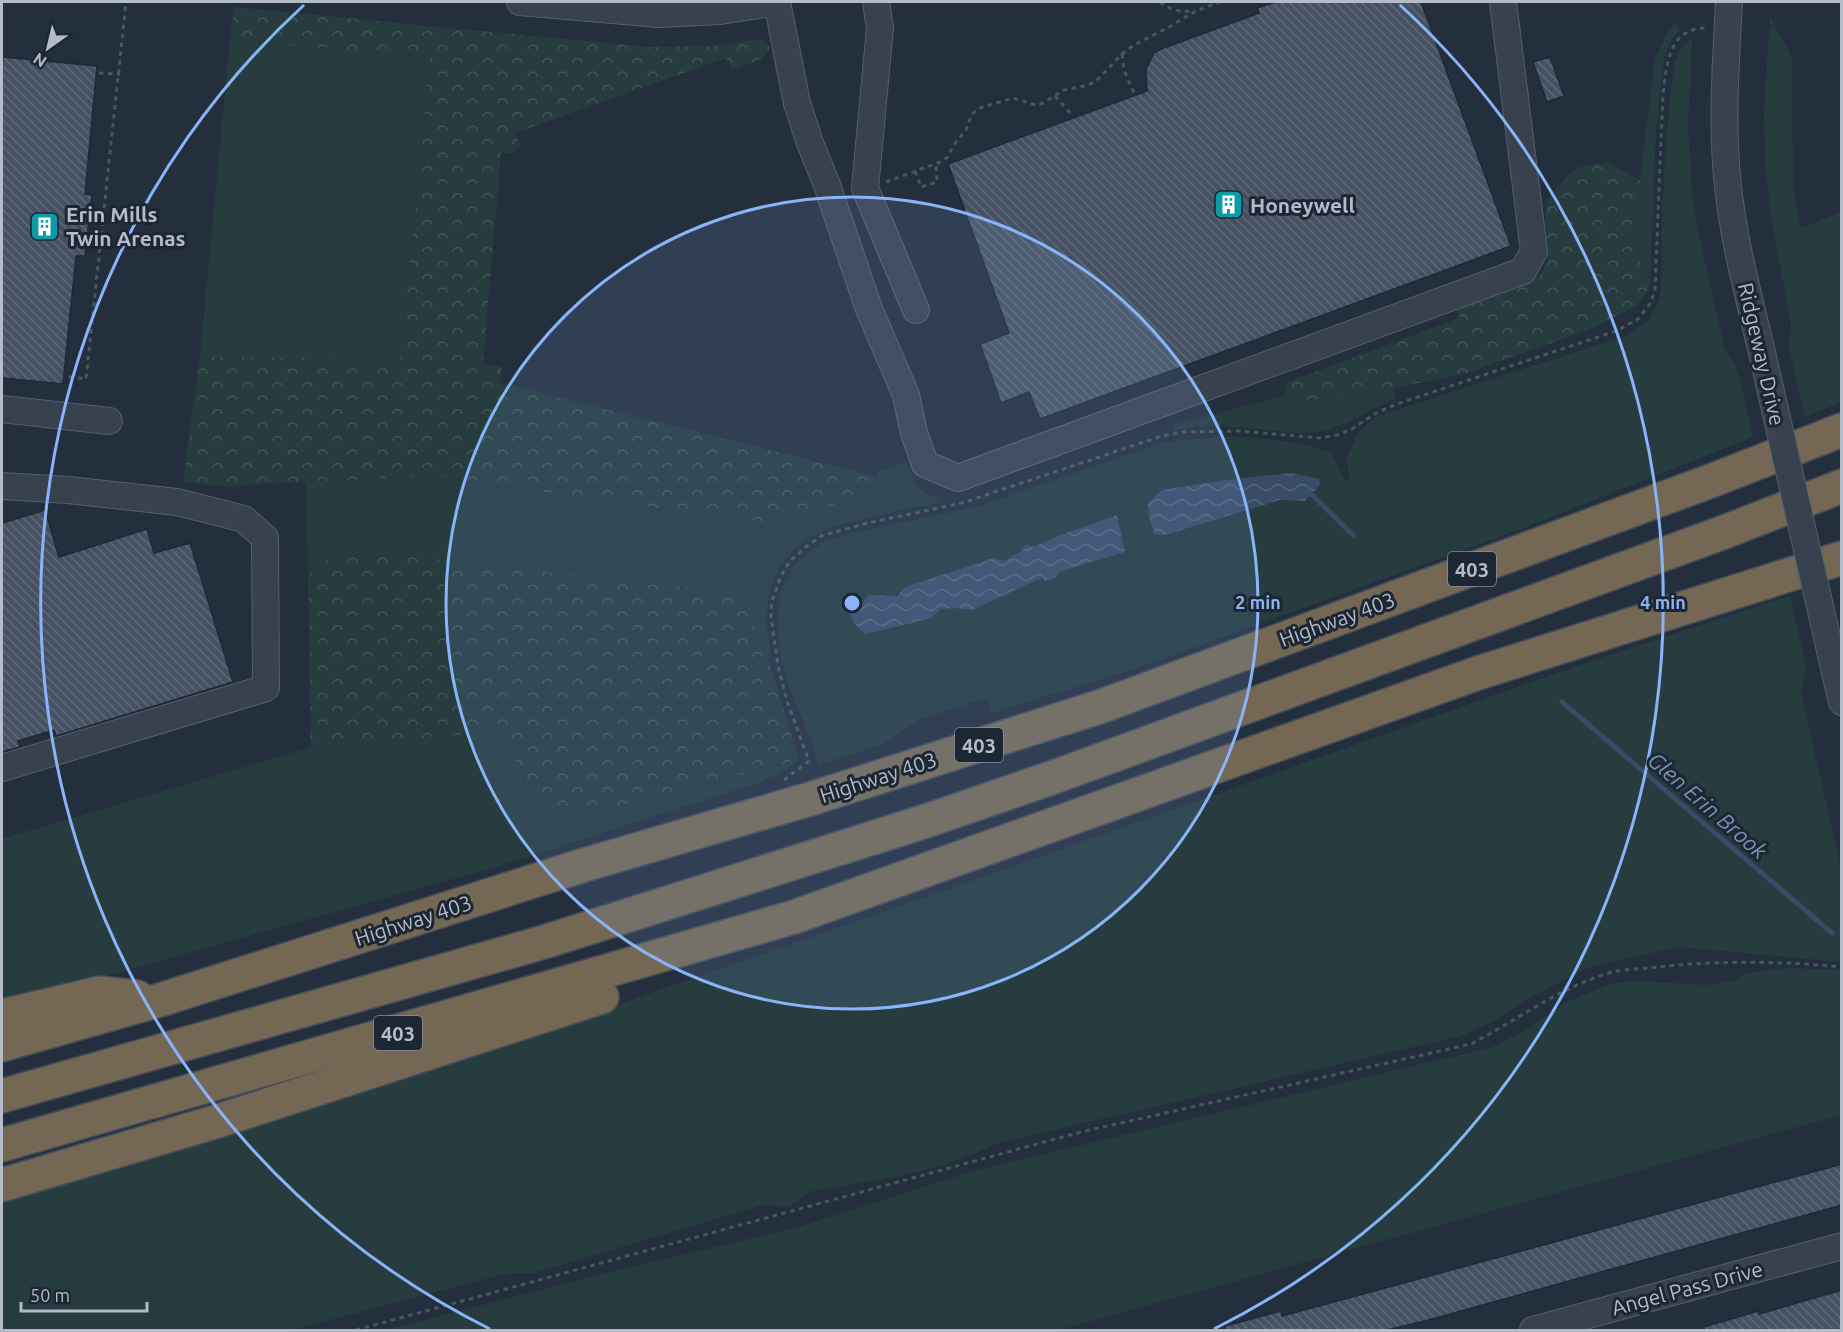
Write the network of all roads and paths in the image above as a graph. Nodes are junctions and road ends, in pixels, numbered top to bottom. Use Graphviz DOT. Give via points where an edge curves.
graph roads {
  1 [pos="126,2"];
  2 [pos="520,2"];
  3 [pos="777,2"];
  4 [pos="876,2"];
  5 [pos="1160,2"];
  6 [pos="1220,2"];
  7 [pos="1503,2"];
  8 [pos="1730,2"];
  9 [pos="1196,11"];
  10 [pos="1682,35"];
  11 [pos="1122,54"];
  12 [pos="99,73"];
  13 [pos="120,74"];
  14 [pos="1134,93"];
  15 [pos="1055,96"];
  16 [pos="1073,116"];
  17 [pos="936,164"];
  18 [pos="915,171"];
  19 [pos="885,182"];
  20 [pos="916,310"];
  21 [pos="69,377"];
  22 [pos="2,409"];
  23 [pos="109,421"];
  24 [pos="1842,430"];
  25 [pos="1842,486"];
  26 [pos="4,488"];
  27 [pos="1842,558"];
  28 [pos="1842,702"];
  29 [pos="2,768"];
  30 [pos="777,788"];
  31 [pos="794,917"];
  32 [pos="1842,967"];
  33 [pos="160,1000"];
  34 [pos="2,1016"];
  35 [pos="2,1045"];
  36 [pos="2,1096"];
  37 [pos="2,1145"];
  38 [pos="2,1185"];
  39 [pos="1842,1246"];
  40 [pos="356,1330"];
  41 [pos="1533,1330"];
  1 -- 13 [label="path"];
  2 -- 3 [label="street" via="659,14 720,11"];
  3 -- 7 [label="street" via="796,103 869,309 906,395 925,464 958,477 1523,271 1534,251"];
  4 -- 20 [label="street" via="880,28 865,188"];
  5 -- 9 [label="path" via="1181,12"];
  6 -- 9 [label="path"];
  8 -- 28 [label="street, Ridgeway Drive, bridge" via="1724,120 1736,242"];
  9 -- 11 [label="path"];
  10 -- 30 [label="path" via="1671,53 1666,77 1655,291 1638,319 1580,344 1397,404 1337,435 1319,438 1206,431 1162,436 962,503 821,536 790,561 772,601 778,666 809,761"];
  11 -- 14 [label="path"];
  11 -- 15 [label="path" via="1096,81"];
  12 -- 13 [label="path"];
  13 -- 21 [label="path" via="86,379"];
  15 -- 16 [label="path"];
  15 -- 17 [label="path" via="1036,105 1013,98 980,108 972,114 948,157"];
  17 -- 18 [label="path"];
  17 -- 18 [label="path" via="937,182 921,187"];
  18 -- 19 [label="path"];
  22 -- 23 [label="street"];
  24 -- 33 [label="highway, Highway 403 / 403" via="1102,706"];
  25 -- 36 [label="highway" via="1671,552 926,821 544,942"];
  26 -- 29 [label="street" via="68,490 177,502 244,519 265,538 266,688"];
  27 -- 31 [label="highway, 403" via="1478,673"];
  31 -- 37 [label="highway, 403"];
  31 -- 38 [label="highway" via="697,966 218,1121"];
  32 -- 40 [label="path" via="1789,962 1685,964 1610,972 1558,993 1471,1044 1081,1132"];
  33 -- 34 [label="highway" via="99,993"];
  33 -- 35 [label="highway, Highway 403 / 403"];
  39 -- 41 [label="street, Angel Pass Drive"];
}
